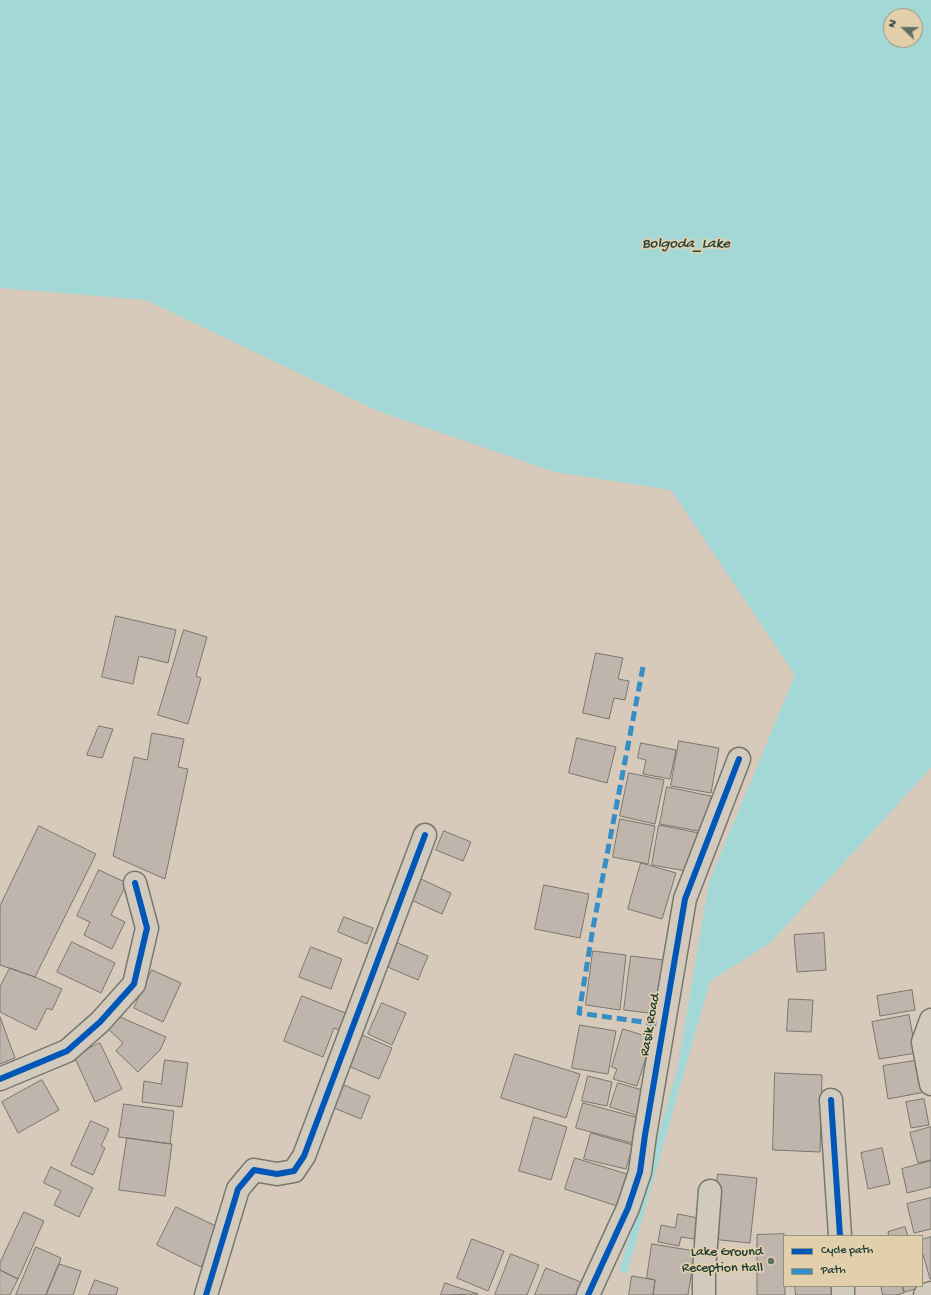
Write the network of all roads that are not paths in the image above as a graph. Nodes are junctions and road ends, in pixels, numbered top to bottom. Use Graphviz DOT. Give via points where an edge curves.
graph roads {
  1 [pos="739,759"];
  2 [pos="426,835"];
  3 [pos="135,883"];
  4 [pos="931,1020"];
  5 [pos="0,1079"];
  6 [pos="931,1084"];
  7 [pos="832,1100"];
  8 [pos="710,1191"];
  9 [pos="840,1235"];
  10 [pos="931,1293"];
  11 [pos="206,1295"];
  12 [pos="588,1295"];
  13 [pos="704,1295"];
  14 [pos="925,1295"];
  1 -- 12 [label="street, Rasik Road" via="685,899 640,1172 628,1208"];
  2 -- 11 [label="street" via="304,1156 294,1171 277,1174 254,1170 238,1189"];
  3 -- 5 [label="street" via="147,928 134,984 100,1022 67,1051"];
  4 -- 6 [label="street" via="923,1042"];
  7 -- 9 [label="street"];
  8 -- 13 [label="street"];
  10 -- 14 [label="street"];
}
